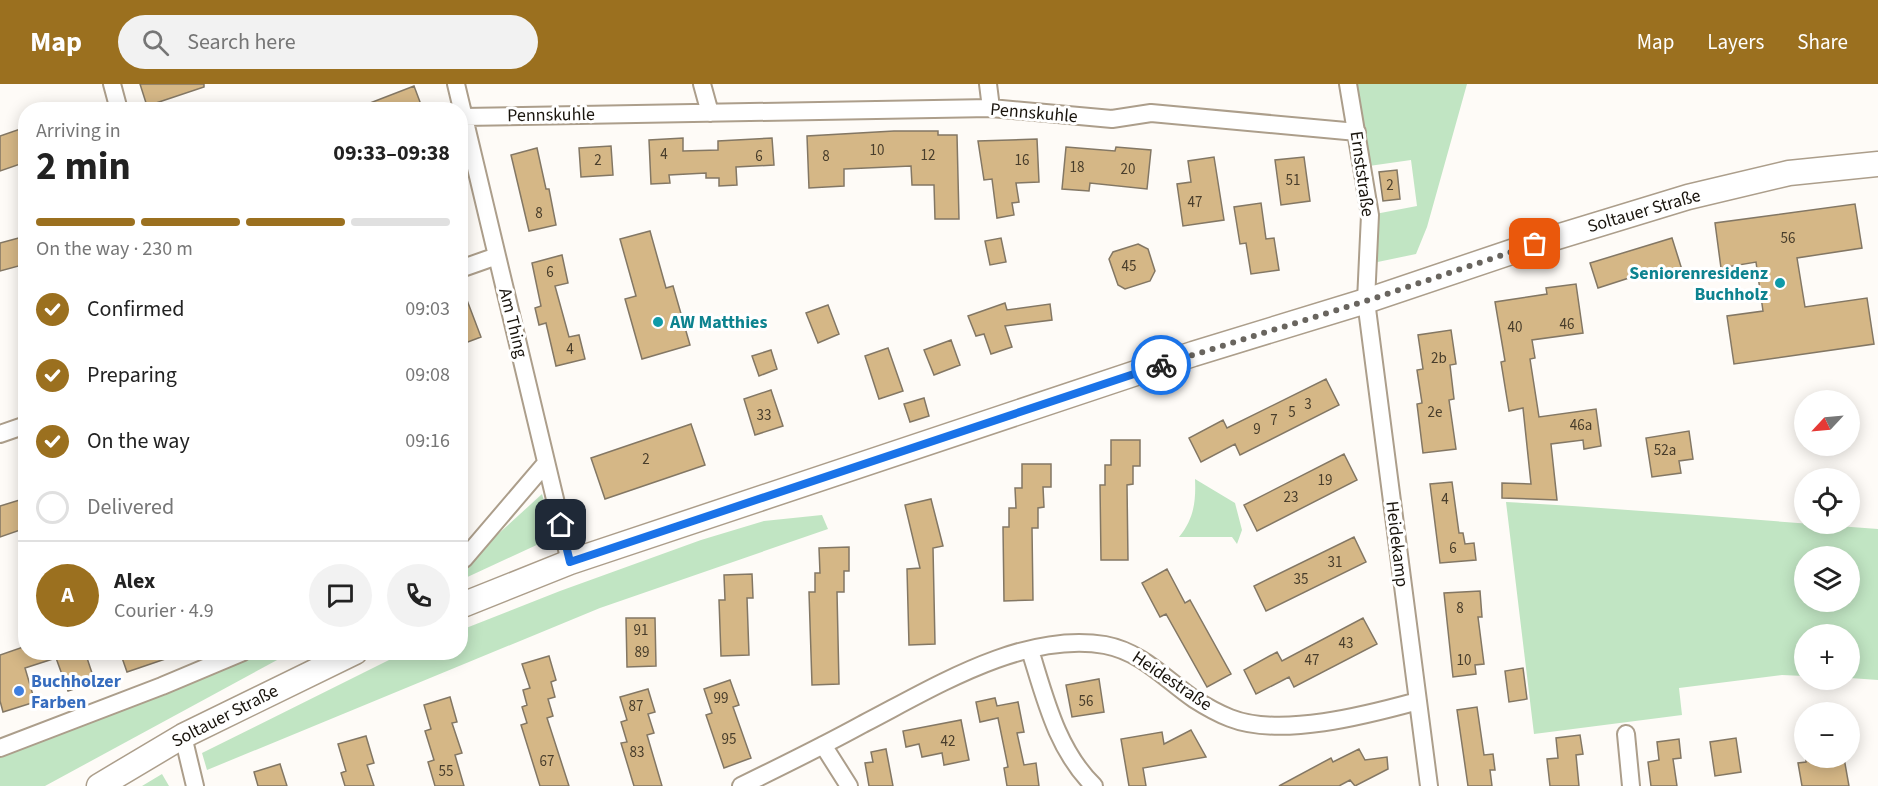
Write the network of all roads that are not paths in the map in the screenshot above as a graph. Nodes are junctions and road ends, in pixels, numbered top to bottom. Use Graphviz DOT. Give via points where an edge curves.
graph roads {
  1 [pos="112,84"];
  2 [pos="456,84"];
  3 [pos="702,84"];
  4 [pos="988,84"];
  5 [pos="1348,84"];
  6 [pos="117,102"];
  7 [pos="460,102"];
  8 [pos="991,108"];
  9 [pos="710,113"];
  10 [pos="468,117"];
  11 [pos="1357,132"];
  12 [pos="468,134"];
  13 [pos="1878,164"];
  14 [pos="497,256"];
  15 [pos="468,266"];
  16 [pos="1366,301"];
  17 [pos="18,428"];
  18 [pos="0,434"];
  19 [pos="546,463"];
  20 [pos="468,554"];
  21 [pos="570,562"];
  22 [pos="468,603"];
  23 [pos="1030,650"];
  24 [pos="224,660"];
  25 [pos="339,660"];
  26 [pos="1418,701"];
  27 [pos="1626,734"];
  28 [pos="183,736"];
  29 [pos="823,746"];
  30 [pos="0,748"];
  31 [pos="99,786"];
  32 [pos="195,786"];
  33 [pos="741,786"];
  34 [pos="849,786"];
  35 [pos="1094,786"];
  36 [pos="1429,786"];
  37 [pos="1631,786"];
  1 -- 6 [label="street"];
  2 -- 7 [label="street, Am Thing"];
  3 -- 9 [label="street"];
  4 -- 8 [label="street"];
  5 -- 11 [label="street, Ernststraße"];
  8 -- 9 [label="street, Pennskuhle"];
  8 -- 11 [label="street, Pennskuhle" via="1112,119 1151,113"];
  9 -- 10 [label="street, Pennskuhle"];
  11 -- 16 [label="street, Ernststraße" via="1370,215"];
  12 -- 14 [label="street, Am Thing"];
  13 -- 16 [label="main road, Soltauer Straße" via="1789,173 1688,197"];
  14 -- 15 [label="street"];
  14 -- 19 [label="street, Am Thing"];
  16 -- 21 [label="main road, Soltauer Straße" via="1193,354"];
  16 -- 26 [label="street, Heidekamp"];
  17 -- 18 [label="street"];
  19 -- 20 [label="street"];
  19 -- 21 [label="street, Am Thing"];
  21 -- 22 [label="main road, Soltauer Straße"];
  23 -- 26 [label="street, Heidestraße" via="1083,643 1127,651 1203,705 1231,719 1254,723 1279,725 1340,719"];
  23 -- 29 [label="street, Heidestraße" via="963,671"];
  23 -- 35 [label="street" via="1050,716 1066,749"];
  24 -- 30 [label="street"];
  25 -- 28 [label="main road, Soltauer Straße"];
  26 -- 36 [label="street, Heidekamp"];
  27 -- 37 [label="street"];
  28 -- 31 [label="main road, Soltauer Straße"];
  28 -- 32 [label="street"];
  29 -- 33 [label="street, Heidestraße"];
  29 -- 34 [label="street"];
}
